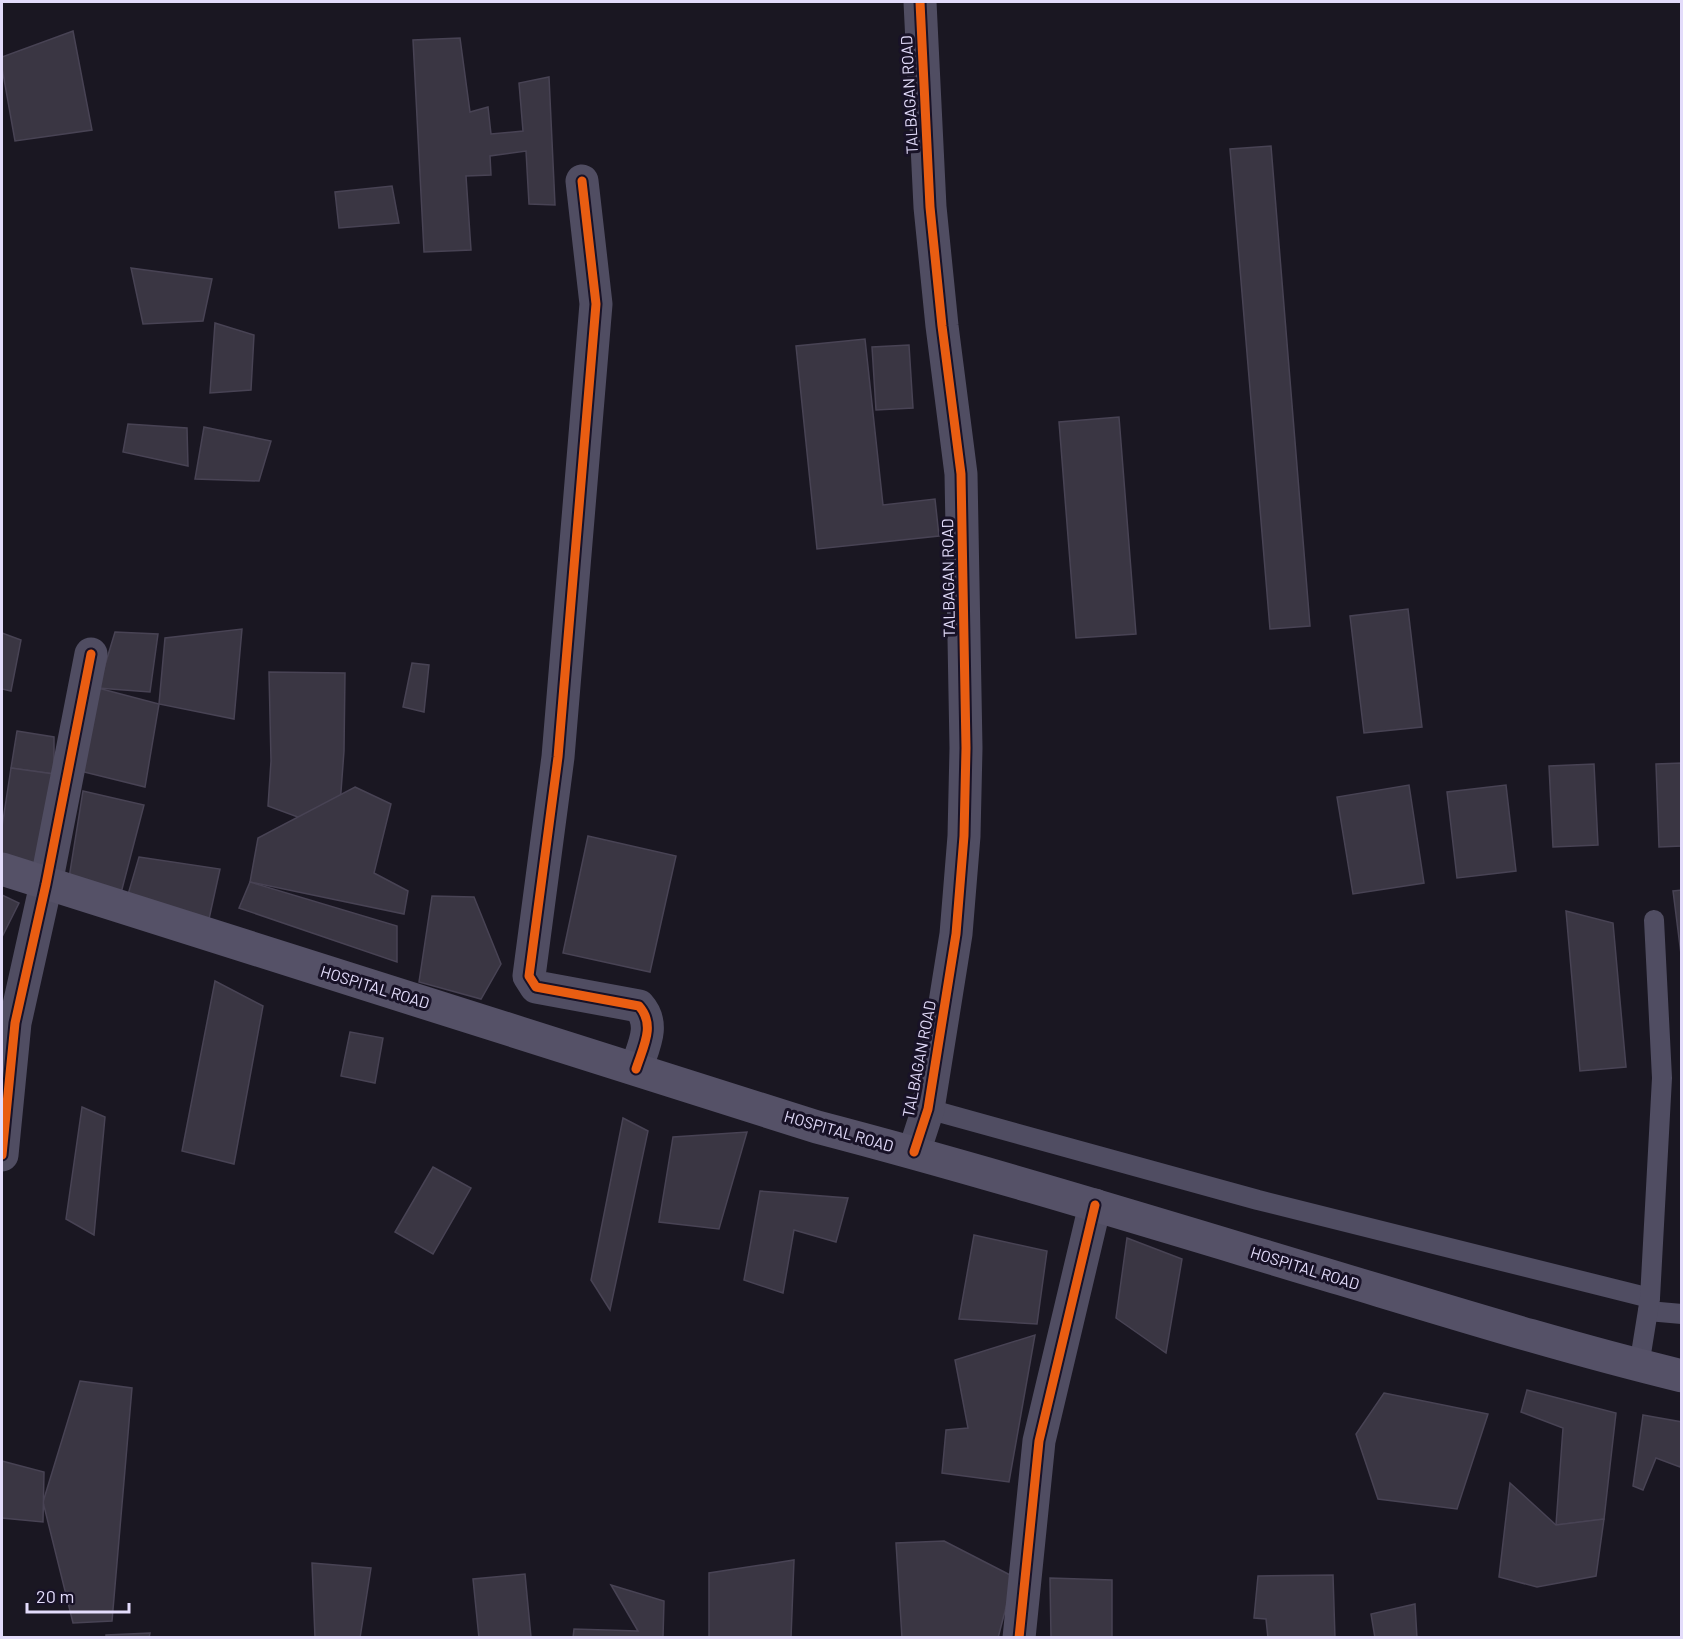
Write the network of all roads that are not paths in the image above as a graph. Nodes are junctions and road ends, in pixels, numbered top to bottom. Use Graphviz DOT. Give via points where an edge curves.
graph roads {
  1 [pos="920,2"];
  2 [pos="582,181"];
  3 [pos="91,654"];
  4 [pos="2,869"];
  5 [pos="45,884"];
  6 [pos="1654,920"];
  7 [pos="636,1069"];
  8 [pos="928,1109"];
  9 [pos="914,1152"];
  10 [pos="2,1155"];
  11 [pos="1095,1205"];
  12 [pos="1649,1304"];
  13 [pos="1682,1314"];
  14 [pos="1639,1366"];
  15 [pos="1682,1376"];
  16 [pos="1019,1638"];
  1 -- 8 [label="street, TALBAGAN ROAD" via="930,207 961,474 966,748 956,934"];
  2 -- 7 [label="street" via="596,304 558,757 529,976 536,987 639,1006 649,1028"];
  3 -- 5 [label="street"];
  4 -- 5 [label="main road, HOSPITAL ROAD"];
  5 -- 7 [label="main road, HOSPITAL ROAD"];
  5 -- 10 [label="street" via="15,1023"];
  6 -- 12 [label="lane" via="1662,1078"];
  7 -- 9 [label="main road, HOSPITAL ROAD" via="817,1127"];
  8 -- 9 [label="street, TALBAGAN ROAD"];
  8 -- 12 [label="lane"];
  9 -- 11 [label="main road, HOSPITAL ROAD"];
  11 -- 14 [label="main road, HOSPITAL ROAD"];
  11 -- 16 [label="street" via="1039,1440"];
  12 -- 13 [label="lane"];
  12 -- 14 [label="lane"];
  14 -- 15 [label="main road, HOSPITAL ROAD"];
}
